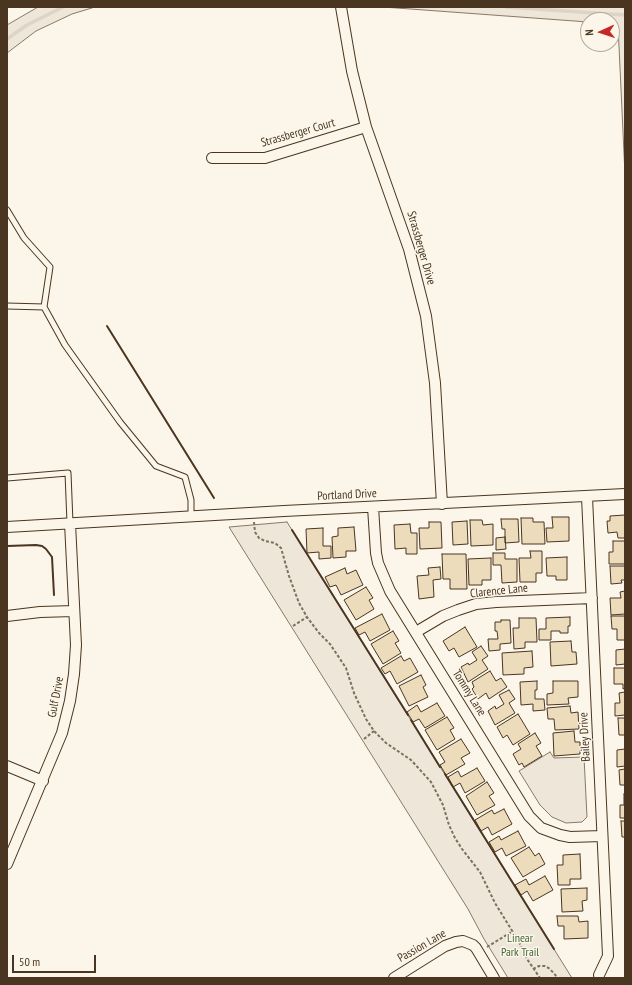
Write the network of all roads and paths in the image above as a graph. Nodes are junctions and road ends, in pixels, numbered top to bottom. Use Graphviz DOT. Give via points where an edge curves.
graph roads {
  1 [pos="341,7"];
  2 [pos="366,127"];
  3 [pos="212,158"];
  4 [pos="7,210"];
  5 [pos="7,306"];
  6 [pos="44,307"];
  7 [pos="7,478"];
  8 [pos="625,494"];
  9 [pos="587,497"];
  10 [pos="442,504"];
  11 [pos="373,507"];
  12 [pos="253,513"];
  13 [pos="191,516"];
  14 [pos="70,523"];
  15 [pos="7,527"];
  16 [pos="592,598"];
  17 [pos="74,610"];
  18 [pos="7,616"];
  19 [pos="307,617"];
  20 [pos="293,626"];
  21 [pos="416,632"];
  22 [pos="374,731"];
  23 [pos="364,739"];
  24 [pos="7,766"];
  25 [pos="43,781"];
  26 [pos="602,836"];
  27 [pos="7,864"];
  28 [pos="513,931"];
  29 [pos="478,953"];
  30 [pos="533,969"];
  31 [pos="598,974"];
  32 [pos="394,978"];
  33 [pos="494,978"];
  34 [pos="540,978"];
  35 [pos="558,978"];
  1 -- 2 [label="street, Strassberger Drive" via="352,71"];
  2 -- 3 [label="street, Strassberger Court" via="265,158"];
  2 -- 10 [label="street, Strassberger Drive" via="409,249 426,316 435,383"];
  4 -- 6 [label="lane" via="24,238 50,267"];
  5 -- 6 [label="lane"];
  6 -- 13 [label="lane" via="65,345 120,422 151,460 156,466 185,477 191,500"];
  7 -- 14 [label="lane" via="68,473"];
  8 -- 9 [label="street, Portland Drive"];
  9 -- 10 [label="street, Portland Drive"];
  9 -- 16 [label="street, Bailey Drive"];
  10 -- 11 [label="street, Portland Drive"];
  11 -- 12 [label="street, Portland Drive"];
  11 -- 21 [label="street, Tommy Lane" via="374,542 378,564 390,592"];
  12 -- 13 [label="street, Portland Drive"];
  12 -- 19 [label="path" via="257,535 262,540 280,545 283,550 294,590"];
  13 -- 14 [label="street, Portland Drive"];
  14 -- 15 [label="street, Portland Drive"];
  14 -- 17 [label="street, Gulf Drive"];
  16 -- 21 [label="street, Clarence Lane" via="476,604 443,616"];
  16 -- 26 [label="street, Bailey Drive"];
  17 -- 18 [label="street"];
  17 -- 25 [label="street, Gulf Drive" via="76,645 70,701 62,733"];
  19 -- 20 [label="path"];
  19 -- 22 [label="path" via="346,668 359,706"];
  21 -- 26 [label="street, Tommy Lane" via="535,823 560,836"];
  22 -- 23 [label="path"];
  22 -- 28 [label="path" via="386,743 411,760 431,782 443,804 455,838 480,872 495,903"];
  24 -- 25 [label="street"];
  25 -- 27 [label="street, Gulf Drive"];
  26 -- 31 [label="street, Bailey Drive" via="608,956"];
  28 -- 29 [label="path"];
  28 -- 30 [label="path"];
  29 -- 32 [label="street, Passion Lane" via="468,942 456,942 445,946"];
  29 -- 33 [label="street, Passion Lane"];
  30 -- 34 [label="path"];
  30 -- 35 [label="path" via="545,966"];
}
